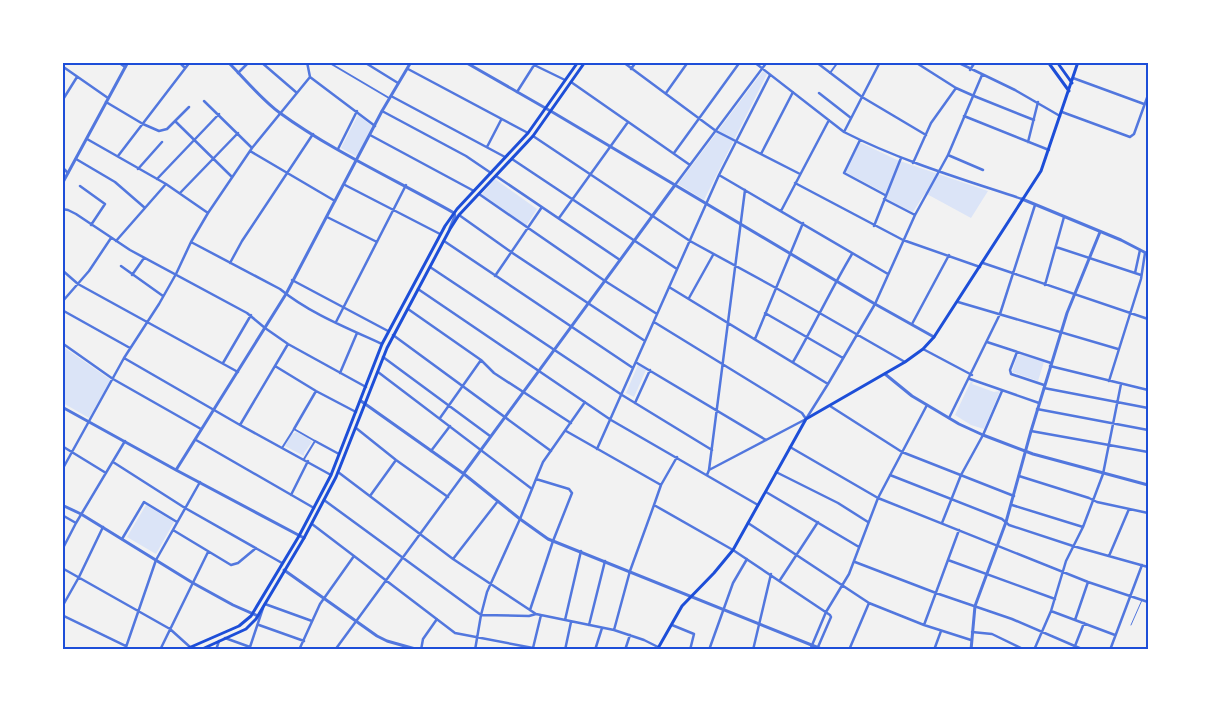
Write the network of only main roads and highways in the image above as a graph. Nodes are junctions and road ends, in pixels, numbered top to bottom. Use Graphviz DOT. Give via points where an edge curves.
graph roads {
  1 [pos="578,62"];
  2 [pos="585,62"];
  3 [pos="1048,62"];
  4 [pos="1057,62"];
  5 [pos="1078,62"];
  6 [pos="1072,83"];
  7 [pos="1069,92"];
  8 [pos="657,648"];
  9 [pos="184,650"];
  10 [pos="200,650"];
  1 -- 9 [label="main road" via="528,133 454,213 440,234 382,344 331,475 252,614 243,623"];
  2 -- 10 [label="main road" via="533,136 459,215 449,231 393,335 338,472 312,524 258,616 246,629"];
  3 -- 7 [label="main road"];
  4 -- 6 [label="main road"];
  5 -- 6 [label="main road"];
  6 -- 7 [label="main road"];
  7 -- 8 [label="main road" via="1041,171 934,337 905,362 806,419 733,550 682,606"];
}
